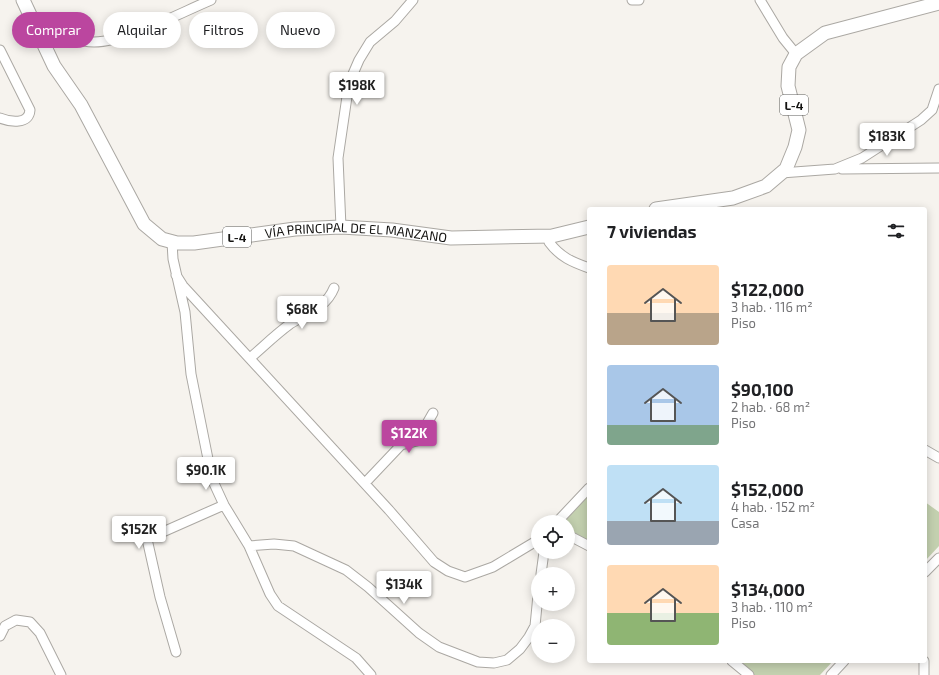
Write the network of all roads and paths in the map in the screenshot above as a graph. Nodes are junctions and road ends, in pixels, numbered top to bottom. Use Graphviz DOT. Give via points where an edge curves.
graph roads {
  1 [pos="23,0"];
  2 [pos="211,0"];
  3 [pos="412,0"];
  4 [pos="632,0"];
  5 [pos="639,0"];
  6 [pos="760,0"];
  7 [pos="939,3"];
  8 [pos="29,12"];
  9 [pos="95,41"];
  10 [pos="46,48"];
  11 [pos="0,50"];
  12 [pos="796,54"];
  13 [pos="939,90"];
  14 [pos="0,118"];
  15 [pos="939,168"];
  16 [pos="835,169"];
  17 [pos="781,173"];
  18 [pos="733,198"];
  19 [pos="670,207"];
  20 [pos="724,207"];
  21 [pos="341,227"];
  22 [pos="587,228"];
  23 [pos="552,236"];
  24 [pos="172,242"];
  25 [pos="587,267"];
  26 [pos="176,275"];
  27 [pos="334,288"];
  28 [pos="250,358"];
  29 [pos="433,413"];
  30 [pos="939,448"];
  31 [pos="927,451"];
  32 [pos="927,452"];
  33 [pos="939,458"];
  34 [pos="365,483"];
  35 [pos="587,490"];
  36 [pos="224,505"];
  37 [pos="564,515"];
  38 [pos="575,539"];
  39 [pos="531,544"];
  40 [pos="587,545"];
  41 [pos="249,546"];
  42 [pos="939,558"];
  43 [pos="927,570"];
  44 [pos="536,611"];
  45 [pos="0,636"];
  46 [pos="176,652"];
  47 [pos="734,663"];
  48 [pos="842,663"];
  49 [pos="924,663"];
  50 [pos="61,675"];
  51 [pos="371,675"];
  52 [pos="749,675"];
  53 [pos="831,675"];
  54 [pos="924,675"];
  1 -- 8 [label="main road, VÍA PRINCIPAL DE EL MANZANO / L-4"];
  2 -- 9 [label="street" via="112,40"];
  3 -- 21 [label="street" via="395,21 370,42 349,83 338,158"];
  4 -- 5 [label="street"];
  6 -- 12 [label="street"];
  7 -- 12 [label="main road" via="825,33"];
  10 -- 24 [label="main road, VÍA PRINCIPAL DE EL MANZANO / L-4" via="54,66 81,105 144,224 162,239"];
  11 -- 14 [label="street" via="30,110 28,118 22,120 10,121"];
  12 -- 17 [label="main road, L-4" via="789,67 788,86 799,130 791,158"];
  13 -- 16 [label="street" via="932,110 921,120 862,158"];
  15 -- 16 [label="street"];
  16 -- 17 [label="street"];
  17 -- 18 [label="main road, L-4" via="766,186"];
  18 -- 19 [label="main road, L-4"];
  18 -- 20 [label="street" via="725,199"];
  21 -- 23 [label="main road, VÍA PRINCIPAL DE EL MANZANO / L-4" via="392,230 451,238"];
  21 -- 24 [label="main road, VÍA PRINCIPAL DE EL MANZANO / L-4" via="295,229 194,243"];
  22 -- 23 [label="main road, VÍA PRINCIPAL DE EL MANZANO / L-4"];
  23 -- 25 [label="street" via="549,242 556,252"];
  24 -- 26 [label="street"];
  26 -- 28 [label="street" via="183,286"];
  26 -- 36 [label="street" via="185,312 191,374 206,458"];
  27 -- 28 [label="street" via="330,298 322,306 289,325"];
  28 -- 34 [label="street"];
  29 -- 34 [label="street" via="417,441 401,445"];
  30 -- 31 [label="street"];
  32 -- 33 [label="street"];
  34 -- 39 [label="street" via="434,562 448,571 465,577 493,567"];
  35 -- 37 [label="street"];
  36 -- 41 [label="street"];
  36 -- 46 [label="street" via="147,539"];
  38 -- 40 [label="street"];
  41 -- 44 [label="street" via="294,546 346,570 439,647 478,662 494,663 507,660 520,649 535,626"];
  41 -- 51 [label="street" via="278,606 356,658"];
  42 -- 43 [label="street"];
  45 -- 50 [label="street" via="5,626 16,620 30,622 40,632"];
  47 -- 52 [label="street"];
  48 -- 53 [label="street"];
  49 -- 54 [label="street"];
}
